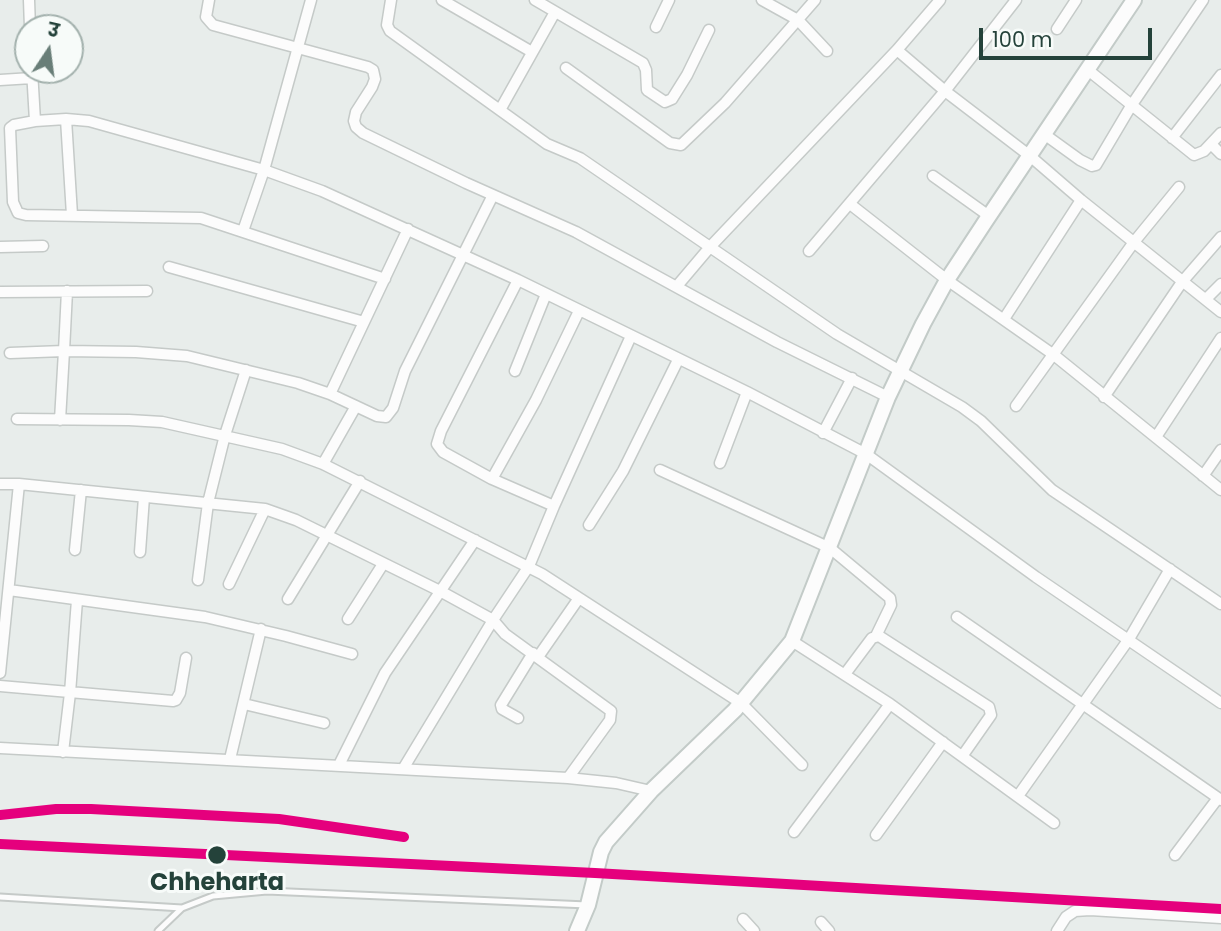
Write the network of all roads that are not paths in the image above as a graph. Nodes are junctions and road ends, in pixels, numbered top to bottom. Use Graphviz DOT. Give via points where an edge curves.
graph roads {
  1 [pos="209,0"];
  2 [pos="311,0"];
  3 [pos="391,0"];
  4 [pos="443,0"];
  5 [pos="535,0"];
  6 [pos="669,0"];
  7 [pos="762,0"];
  8 [pos="816,0"];
  9 [pos="940,0"];
  10 [pos="1016,0"];
  11 [pos="1076,0"];
  12 [pos="1134,0"];
  13 [pos="1203,0"];
  14 [pos="555,12"];
  15 [pos="798,20"];
  16 [pos="656,27"];
  17 [pos="1057,29"];
  18 [pos="709,30"];
  19 [pos="297,47"];
  20 [pos="897,50"];
  21 [pos="827,51"];
  22 [pos="533,52"];
  23 [pos="566,68"];
  24 [pos="1088,70"];
  25 [pos="1221,75"];
  26 [pos="33,84"];
  27 [pos="945,91"];
  28 [pos="1131,106"];
  29 [pos="500,110"];
  30 [pos="66,119"];
  31 [pos="35,121"];
  32 [pos="1221,133"];
  33 [pos="1044,134"];
  34 [pos="1172,138"];
  35 [pos="1211,144"];
  36 [pos="1221,153"];
  37 [pos="1030,156"];
  38 [pos="264,170"];
  39 [pos="933,176"];
  40 [pos="1179,187"];
  41 [pos="493,195"];
  42 [pos="1082,200"];
  43 [pos="0,201"];
  44 [pos="13,202"];
  45 [pos="850,204"];
  46 [pos="72,215"];
  47 [pos="989,216"];
  48 [pos="408,229"];
  49 [pos="243,232"];
  50 [pos="1221,237"];
  51 [pos="1134,242"];
  52 [pos="43,246"];
  53 [pos="0,247"];
  54 [pos="710,247"];
  55 [pos="809,251"];
  56 [pos="463,254"];
  57 [pos="169,267"];
  58 [pos="386,279"];
  59 [pos="518,280"];
  60 [pos="947,280"];
  61 [pos="1182,282"];
  62 [pos="1221,284"];
  63 [pos="677,286"];
  64 [pos="68,291"];
  65 [pos="147,291"];
  66 [pos="0,292"];
  67 [pos="546,294"];
  68 [pos="1206,299"];
  69 [pos="579,311"];
  70 [pos="1221,312"];
  71 [pos="1004,319"];
  72 [pos="364,322"];
  73 [pos="631,336"];
  74 [pos="1221,338"];
  75 [pos="64,351"];
  76 [pos="10,353"];
  77 [pos="1054,355"];
  78 [pos="678,360"];
  79 [pos="246,370"];
  80 [pos="515,371"];
  81 [pos="900,372"];
  82 [pos="852,378"];
  83 [pos="747,392"];
  84 [pos="330,394"];
  85 [pos="888,397"];
  86 [pos="1104,397"];
  87 [pos="356,406"];
  88 [pos="1016,406"];
  89 [pos="17,419"];
  90 [pos="60,420"];
  91 [pos="823,433"];
  92 [pos="225,435"];
  93 [pos="1156,437"];
  94 [pos="1221,450"];
  95 [pos="866,454"];
  96 [pos="720,463"];
  97 [pos="323,464"];
  98 [pos="660,470"];
  99 [pos="1203,476"];
  100 [pos="492,478"];
  101 [pos="360,481"];
  102 [pos="0,484"];
  103 [pos="19,484"];
  104 [pos="81,490"];
  105 [pos="1221,490"];
  106 [pos="144,497"];
  107 [pos="208,503"];
  108 [pos="554,506"];
  109 [pos="265,509"];
  110 [pos="589,525"];
  111 [pos="326,536"];
  112 [pos="475,540"];
  113 [pos="830,548"];
  114 [pos="75,550"];
  115 [pos="140,552"];
  116 [pos="383,565"];
  117 [pos="529,566"];
  118 [pos="1170,569"];
  119 [pos="198,580"];
  120 [pos="229,584"];
  121 [pos="9,590"];
  122 [pos="440,591"];
  123 [pos="579,598"];
  124 [pos="288,599"];
  125 [pos="77,600"];
  126 [pos="1221,604"];
  127 [pos="957,618"];
  128 [pos="348,619"];
  129 [pos="493,620"];
  130 [pos="261,629"];
  131 [pos="876,636"];
  132 [pos="1129,639"];
  133 [pos="792,641"];
  134 [pos="352,654"];
  135 [pos="536,655"];
  136 [pos="186,658"];
  137 [pos="0,673"];
  138 [pos="845,674"];
  139 [pos="0,687"];
  140 [pos="70,693"];
  141 [pos="741,703"];
  142 [pos="1221,703"];
  143 [pos="244,704"];
  144 [pos="890,704"];
  145 [pos="1084,705"];
  146 [pos="518,718"];
  147 [pos="324,723"];
  148 [pos="943,742"];
  149 [pos="0,748"];
  150 [pos="63,752"];
  151 [pos="963,755"];
  152 [pos="230,760"];
  153 [pos="339,765"];
  154 [pos="802,765"];
  155 [pos="403,769"];
  156 [pos="568,778"];
  157 [pos="651,791"];
  158 [pos="1018,796"];
  159 [pos="1219,799"];
  160 [pos="1054,823"];
  161 [pos="794,832"];
  162 [pos="876,835"];
  163 [pos="1175,855"];
  164 [pos="0,897"];
  165 [pos="588,905"];
  166 [pos="182,908"];
  167 [pos="1221,918"];
  168 [pos="743,919"];
  169 [pos="821,922"];
  170 [pos="158,931"];
  171 [pos="578,931"];
  172 [pos="754,931"];
  173 [pos="829,931"];
  174 [pos="1057,931"];
  1 -- 19 [label="street" via="206,17 213,25"];
  2 -- 19 [label="street"];
  3 -- 29 [label="street" via="390,31"];
  4 -- 22 [label="street"];
  5 -- 14 [label="street"];
  6 -- 16 [label="street"];
  7 -- 15 [label="street"];
  8 -- 15 [label="street"];
  9 -- 20 [label="street"];
  10 -- 27 [label="street"];
  11 -- 17 [label="street"];
  12 -- 24 [label="street"];
  13 -- 28 [label="street"];
  14 -- 18 [label="street" via="642,63 647,90 665,102 672,99 687,75"];
  14 -- 22 [label="street"];
  15 -- 21 [label="street"];
  15 -- 23 [label="street" via="681,145 670,143"];
  19 -- 38 [label="street"];
  19 -- 41 [label="street" via="373,70 375,79 356,112 356,127"];
  20 -- 27 [label="street"];
  20 -- 54 [label="street"];
  22 -- 29 [label="street"];
  24 -- 28 [label="street"];
  24 -- 33 [label="street"];
  25 -- 34 [label="street"];
  26 -- 31 [label="street"];
  27 -- 37 [label="street"];
  27 -- 45 [label="street"];
  28 -- 33 [label="street" via="1093,166"];
  28 -- 34 [label="street"];
  29 -- 54 [label="street" via="547,144 580,158"];
  30 -- 31 [label="street"];
  30 -- 38 [label="street" via="89,121"];
  30 -- 46 [label="street"];
  31 -- 44 [label="street" via="10,128"];
  32 -- 35 [label="street"];
  33 -- 37 [label="street"];
  34 -- 35 [label="street" via="1194,155"];
  35 -- 36 [label="street"];
  37 -- 42 [label="street"];
  37 -- 47 [label="street"];
  38 -- 48 [label="street"];
  38 -- 49 [label="street"];
  39 -- 47 [label="street"];
  40 -- 51 [label="street"];
  41 -- 56 [label="street"];
  41 -- 63 [label="street" via="576,232"];
  42 -- 51 [label="street"];
  42 -- 71 [label="street"];
  43 -- 44 [label="street"];
  44 -- 46 [label="street" via="22,215"];
  45 -- 55 [label="street"];
  45 -- 60 [label="street"];
  46 -- 49 [label="street" via="192,216"];
  47 -- 60 [label="street"];
  48 -- 56 [label="street"];
  48 -- 58 [label="street"];
  49 -- 58 [label="street"];
  50 -- 61 [label="street"];
  51 -- 61 [label="street"];
  51 -- 77 [label="street"];
  52 -- 53 [label="street"];
  54 -- 63 [label="street"];
  54 -- 81 [label="street"];
  56 -- 59 [label="street"];
  56 -- 87 [label="street" via="405,371 390,414 382,418"];
  57 -- 72 [label="street"];
  58 -- 72 [label="street"];
  59 -- 67 [label="street"];
  59 -- 100 [label="street" via="438,439 443,452"];
  60 -- 71 [label="street"];
  60 -- 81 [label="street"];
  61 -- 68 [label="street"];
  61 -- 86 [label="street"];
  62 -- 68 [label="street"];
  63 -- 82 [label="street"];
  64 -- 65 [label="street"];
  64 -- 66 [label="street"];
  64 -- 75 [label="street"];
  67 -- 69 [label="street"];
  67 -- 80 [label="street"];
  68 -- 70 [label="street"];
  69 -- 73 [label="street"];
  69 -- 100 [label="street"];
  71 -- 77 [label="street"];
  72 -- 84 [label="street"];
  73 -- 78 [label="street"];
  73 -- 108 [label="street"];
  74 -- 93 [label="street"];
  75 -- 76 [label="street"];
  75 -- 79 [label="street" via="167,353"];
  75 -- 90 [label="street"];
  77 -- 86 [label="street"];
  77 -- 88 [label="street"];
  78 -- 83 [label="street"];
  78 -- 110 [label="street" via="623,471"];
  79 -- 84 [label="street"];
  79 -- 92 [label="street"];
  81 -- 85 [label="street"];
  81 -- 118 [label="street" via="962,407 1052,490"];
  82 -- 85 [label="street"];
  82 -- 91 [label="street"];
  83 -- 91 [label="street"];
  83 -- 96 [label="street"];
  84 -- 87 [label="street"];
  85 -- 95 [label="street"];
  86 -- 93 [label="street"];
  87 -- 97 [label="street"];
  89 -- 90 [label="street"];
  90 -- 92 [label="street" via="148,420"];
  91 -- 95 [label="street"];
  92 -- 97 [label="street"];
  92 -- 107 [label="street"];
  93 -- 99 [label="street"];
  94 -- 99 [label="street"];
  95 -- 113 [label="street"];
  95 -- 132 [label="street"];
  97 -- 101 [label="street"];
  98 -- 113 [label="street"];
  99 -- 105 [label="street"];
  100 -- 108 [label="street"];
  101 -- 111 [label="street"];
  101 -- 112 [label="street"];
  102 -- 103 [label="street"];
  103 -- 104 [label="street"];
  103 -- 121 [label="street"];
  104 -- 106 [label="street"];
  104 -- 114 [label="street"];
  106 -- 107 [label="street"];
  106 -- 115 [label="street"];
  107 -- 109 [label="street"];
  107 -- 119 [label="street"];
  108 -- 117 [label="street"];
  109 -- 111 [label="street"];
  109 -- 120 [label="street"];
  111 -- 116 [label="street"];
  111 -- 124 [label="street"];
  112 -- 117 [label="street"];
  112 -- 122 [label="street"];
  113 -- 131 [label="street" via="890,598"];
  113 -- 133 [label="street"];
  116 -- 122 [label="street"];
  116 -- 128 [label="street"];
  117 -- 123 [label="street"];
  117 -- 129 [label="street"];
  118 -- 126 [label="street"];
  118 -- 132 [label="street"];
  121 -- 125 [label="street"];
  121 -- 137 [label="street"];
  122 -- 129 [label="street"];
  122 -- 153 [label="street" via="385,673"];
  123 -- 135 [label="street"];
  123 -- 141 [label="street"];
  125 -- 130 [label="street"];
  125 -- 140 [label="street"];
  127 -- 145 [label="street"];
  129 -- 135 [label="street"];
  129 -- 155 [label="street"];
  130 -- 134 [label="street"];
  130 -- 143 [label="street"];
  131 -- 138 [label="street"];
  131 -- 151 [label="street" via="991,711"];
  132 -- 142 [label="street"];
  132 -- 145 [label="street"];
  133 -- 138 [label="street"];
  133 -- 141 [label="street"];
  135 -- 146 [label="street" via="501,705"];
  135 -- 156 [label="street" via="611,711 610,720"];
  136 -- 140 [label="street" via="176,700"];
  138 -- 144 [label="street"];
  139 -- 140 [label="street"];
  140 -- 150 [label="street"];
  141 -- 154 [label="street"];
  141 -- 157 [label="street"];
  143 -- 147 [label="street"];
  143 -- 152 [label="street"];
  144 -- 148 [label="street"];
  144 -- 161 [label="street"];
  145 -- 158 [label="street"];
  145 -- 159 [label="street"];
  148 -- 151 [label="street"];
  148 -- 162 [label="street"];
  149 -- 150 [label="street"];
  150 -- 152 [label="street"];
  151 -- 158 [label="street"];
  152 -- 153 [label="street"];
  153 -- 155 [label="street"];
  155 -- 156 [label="street"];
  156 -- 157 [label="street"];
  157 -- 165 [label="street" via="606,842"];
  158 -- 160 [label="street"];
  159 -- 163 [label="street"];
  164 -- 166 [label="lane"];
  165 -- 166 [label="lane" via="267,891 213,896"];
  165 -- 171 [label="street"];
  166 -- 170 [label="lane"];
  167 -- 174 [label="street" via="1075,911"];
  168 -- 172 [label="street"];
  169 -- 173 [label="street"];
}
